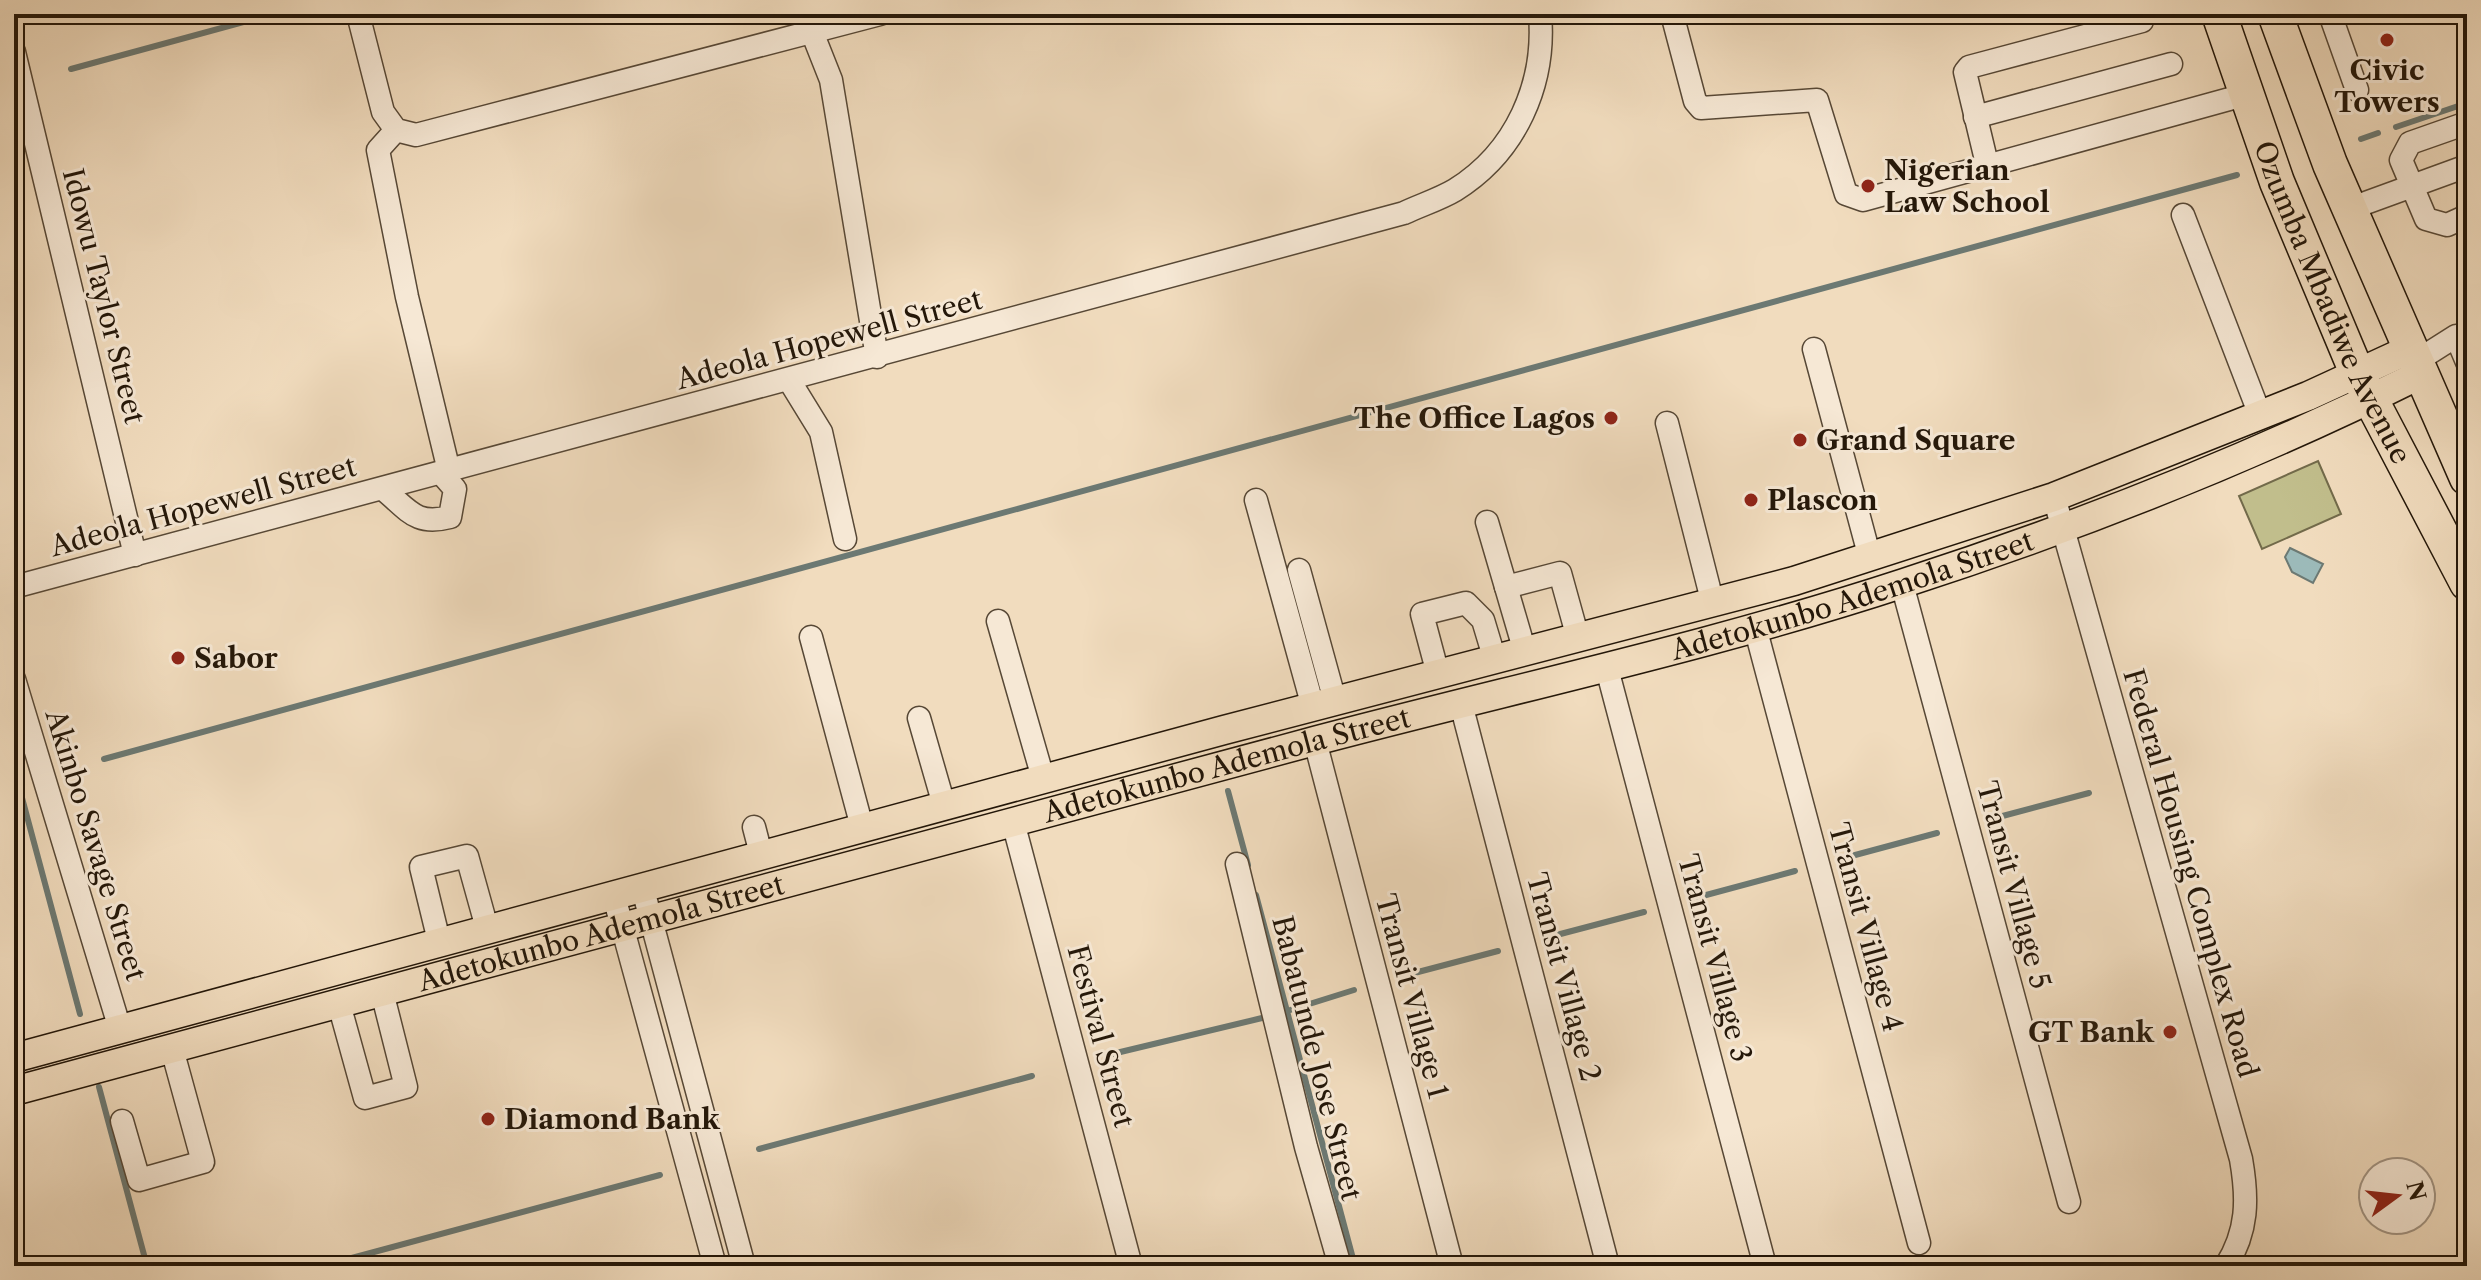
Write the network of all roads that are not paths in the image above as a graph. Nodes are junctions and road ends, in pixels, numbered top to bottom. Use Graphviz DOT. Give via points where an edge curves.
graph roads {
  1 [pos="358,14"];
  2 [pos="880,14"];
  3 [pos="1540,14"];
  4 [pos="1672,14"];
  5 [pos="2219,14"];
  6 [pos="2275,14"];
  7 [pos="2330,14"];
  8 [pos="2142,21"];
  9 [pos="812,32"];
  10 [pos="14,52"];
  11 [pos="2171,64"];
  12 [pos="2357,90"];
  13 [pos="2244,95"];
  14 [pos="1975,117"];
  15 [pos="2467,123"];
  16 [pos="396,130"];
  17 [pos="1987,164"];
  18 [pos="2467,166"];
  19 [pos="2410,187"];
  20 [pos="2349,209"];
  21 [pos="2183,215"];
  22 [pos="2467,216"];
  23 [pos="1814,349"];
  24 [pos="877,357"];
  25 [pos="2414,362"];
  26 [pos="2467,362"];
  27 [pos="789,380"];
  28 [pos="2363,387"];
  29 [pos="2260,415"];
  30 [pos="1667,423"];
  31 [pos="445,472"];
  32 [pos="2467,478"];
  33 [pos="383,489"];
  34 [pos="2054,497"];
  35 [pos="1256,500"];
  36 [pos="1487,522"];
  37 [pos="2063,527"];
  38 [pos="845,539"];
  39 [pos="135,555"];
  40 [pos="1870,558"];
  41 [pos="1299,570"];
  42 [pos="2467,583"];
  43 [pos="1902,584"];
  44 [pos="14,587"];
  45 [pos="1506,587"];
  46 [pos="1713,604"];
  47 [pos="998,621"];
  48 [pos="1755,627"];
  49 [pos="811,637"];
  50 [pos="1578,638"];
  51 [pos="1525,652"];
  52 [pos="1495,660"];
  53 [pos="1606,665"];
  54 [pos="1438,674"];
  55 [pos="14,679"];
  56 [pos="1324,704"];
  57 [pos="1461,704"];
  58 [pos="919,718"];
  59 [pos="1315,741"];
  60 [pos="1043,778"];
  61 [pos="944,805"];
  62 [pos="1013,822"];
  63 [pos="862,827"];
  64 [pos="1237,864"];
  65 [pos="642,886"];
  66 [pos="613,893"];
  67 [pos="651,920"];
  68 [pos="623,927"];
  69 [pos="487,928"];
  70 [pos="439,941"];
  71 [pos="382,992"];
  72 [pos="339,1004"];
  73 [pos="120,1029"];
  74 [pos="172,1049"];
  75 [pos="14,1058"];
  76 [pos="14,1091"];
  77 [pos="122,1121"];
  78 [pos="2069,1202"];
  79 [pos="1919,1243"];
  80 [pos="715,1266"];
  81 [pos="744,1266"];
  82 [pos="1131,1266"];
  83 [pos="1340,1266"];
  84 [pos="1452,1266"];
  85 [pos="1608,1266"];
  86 [pos="1765,1266"];
  87 [pos="2226,1266"];
  1 -- 16 [label="street" via="383,112"];
  2 -- 9 [label="street"];
  3 -- 24 [label="street, Adeola Hopewell Street" via="1540,65 1529,107 1495,158 1456,189 1404,213 1310,241"];
  4 -- 17 [label="street" via="1701,108 1817,100 1846,194 1854,199"];
  5 -- 13 [label="highway, Ozumba Mbadiwe Avenue"];
  6 -- 20 [label="highway, Ozumba Mbadiwe Avenue"];
  7 -- 12 [label="street"];
  8 -- 14 [label="street" via="1969,67 1965,72"];
  9 -- 16 [label="street" via="416,135"];
  9 -- 24 [label="street" via="831,80"];
  10 -- 39 [label="street, Idowu Taylor Street"];
  11 -- 14 [label="street"];
  13 -- 17 [label="street"];
  13 -- 28 [label="highway, Ozumba Mbadiwe Avenue"];
  14 -- 17 [label="street"];
  15 -- 19 [label="street" via="2410,143 2401,160"];
  16 -- 31 [label="street" via="378,150"];
  18 -- 19 [label="street"];
  19 -- 20 [label="street"];
  19 -- 22 [label="street" via="2426,219 2435,225"];
  20 -- 25 [label="highway, Ozumba Mbadiwe Avenue"];
  21 -- 29 [label="street"];
  23 -- 40 [label="street"];
  24 -- 27 [label="street, Adeola Hopewell Street"];
  25 -- 26 [label="street" via="2453,326"];
  25 -- 28 [label="main road, Adetokunbo Ademola Street"];
  25 -- 32 [label="highway, Ozumba Mbadiwe Avenue"];
  27 -- 31 [label="street, Adeola Hopewell Street"];
  27 -- 38 [label="street" via="821,432"];
  28 -- 29 [label="main road, Adetokunbo Ademola Street"];
  28 -- 37 [label="main road, Adetokunbo Ademola Street" via="2307,429"];
  28 -- 42 [label="highway, Ozumba Mbadiwe Avenue"];
  29 -- 34 [label="main road, Adetokunbo Ademola Street"];
  30 -- 46 [label="street"];
  31 -- 33 [label="street, Adeola Hopewell Street"];
  31 -- 33 [label="street" via="455,489 452,515 423,521"];
  33 -- 39 [label="street, Adeola Hopewell Street"];
  34 -- 37 [label="street, Federal Housing Complex Road"];
  34 -- 40 [label="main road, Adetokunbo Ademola Street"];
  35 -- 56 [label="street"];
  36 -- 45 [label="street"];
  37 -- 43 [label="main road, Adetokunbo Ademola Street"];
  37 -- 87 [label="street, Federal Housing Complex Road" via="2241,1159 2243,1230"];
  39 -- 44 [label="street, Adeola Hopewell Street"];
  40 -- 46 [label="main road, Adetokunbo Ademola Street"];
  41 -- 56 [label="street"];
  43 -- 48 [label="main road, Adetokunbo Ademola Street"];
  43 -- 78 [label="street, Transit Village 5"];
  45 -- 50 [label="street" via="1560,573"];
  45 -- 51 [label="street"];
  46 -- 50 [label="main road, Adetokunbo Ademola Street"];
  47 -- 60 [label="street"];
  48 -- 53 [label="main road, Adetokunbo Ademola Street"];
  48 -- 79 [label="street, Transit Village 4"];
  49 -- 63 [label="street"];
  50 -- 51 [label="main road, Adetokunbo Ademola Street"];
  51 -- 52 [label="main road, Adetokunbo Ademola Street"];
  52 -- 54 [label="main road, Adetokunbo Ademola Street"];
  52 -- 54 [label="street" via="1483,620 1466,603 1437,610 1422,614"];
  53 -- 57 [label="main road, Adetokunbo Ademola Street"];
  53 -- 86 [label="street, Transit Village 3"];
  54 -- 56 [label="main road, Adetokunbo Ademola Street"];
  55 -- 73 [label="street, Akinbo Savage Street"];
  56 -- 60 [label="main road, Adetokunbo Ademola Street"];
  57 -- 59 [label="main road, Adetokunbo Ademola Street"];
  57 -- 85 [label="street, Transit Village 2"];
  58 -- 61 [label="street"];
  59 -- 62 [label="main road, Adetokunbo Ademola Street"];
  59 -- 84 [label="street, Transit Village 1"];
  60 -- 61 [label="main road, Adetokunbo Ademola Street"];
  61 -- 63 [label="main road, Adetokunbo Ademola Street"];
  62 -- 67 [label="main road, Adetokunbo Ademola Street"];
  62 -- 82 [label="street, Festival Street"];
  63 -- 65 [label="main road, Adetokunbo Ademola Street" via="758,840"];
  64 -- 83 [label="street, Babatunde Jose Street"];
  65 -- 66 [label="main road, Adetokunbo Ademola Street"];
  65 -- 67 [label="street"];
  66 -- 68 [label="street"];
  66 -- 69 [label="main road, Adetokunbo Ademola Street"];
  67 -- 68 [label="main road, Adetokunbo Ademola Street"];
  67 -- 81 [label="street"];
  68 -- 71 [label="main road, Adetokunbo Ademola Street"];
  68 -- 80 [label="street"];
  69 -- 70 [label="main road, Adetokunbo Ademola Street"];
  69 -- 70 [label="street" via="467,856 421,867"];
  70 -- 73 [label="main road, Adetokunbo Ademola Street"];
  71 -- 72 [label="main road, Adetokunbo Ademola Street"];
  71 -- 72 [label="street" via="406,1087 365,1098"];
  72 -- 74 [label="main road, Adetokunbo Ademola Street"];
  73 -- 75 [label="main road, Adetokunbo Ademola Street"];
  74 -- 76 [label="main road, Adetokunbo Ademola Street"];
  74 -- 77 [label="street" via="203,1162 139,1180"];
}
